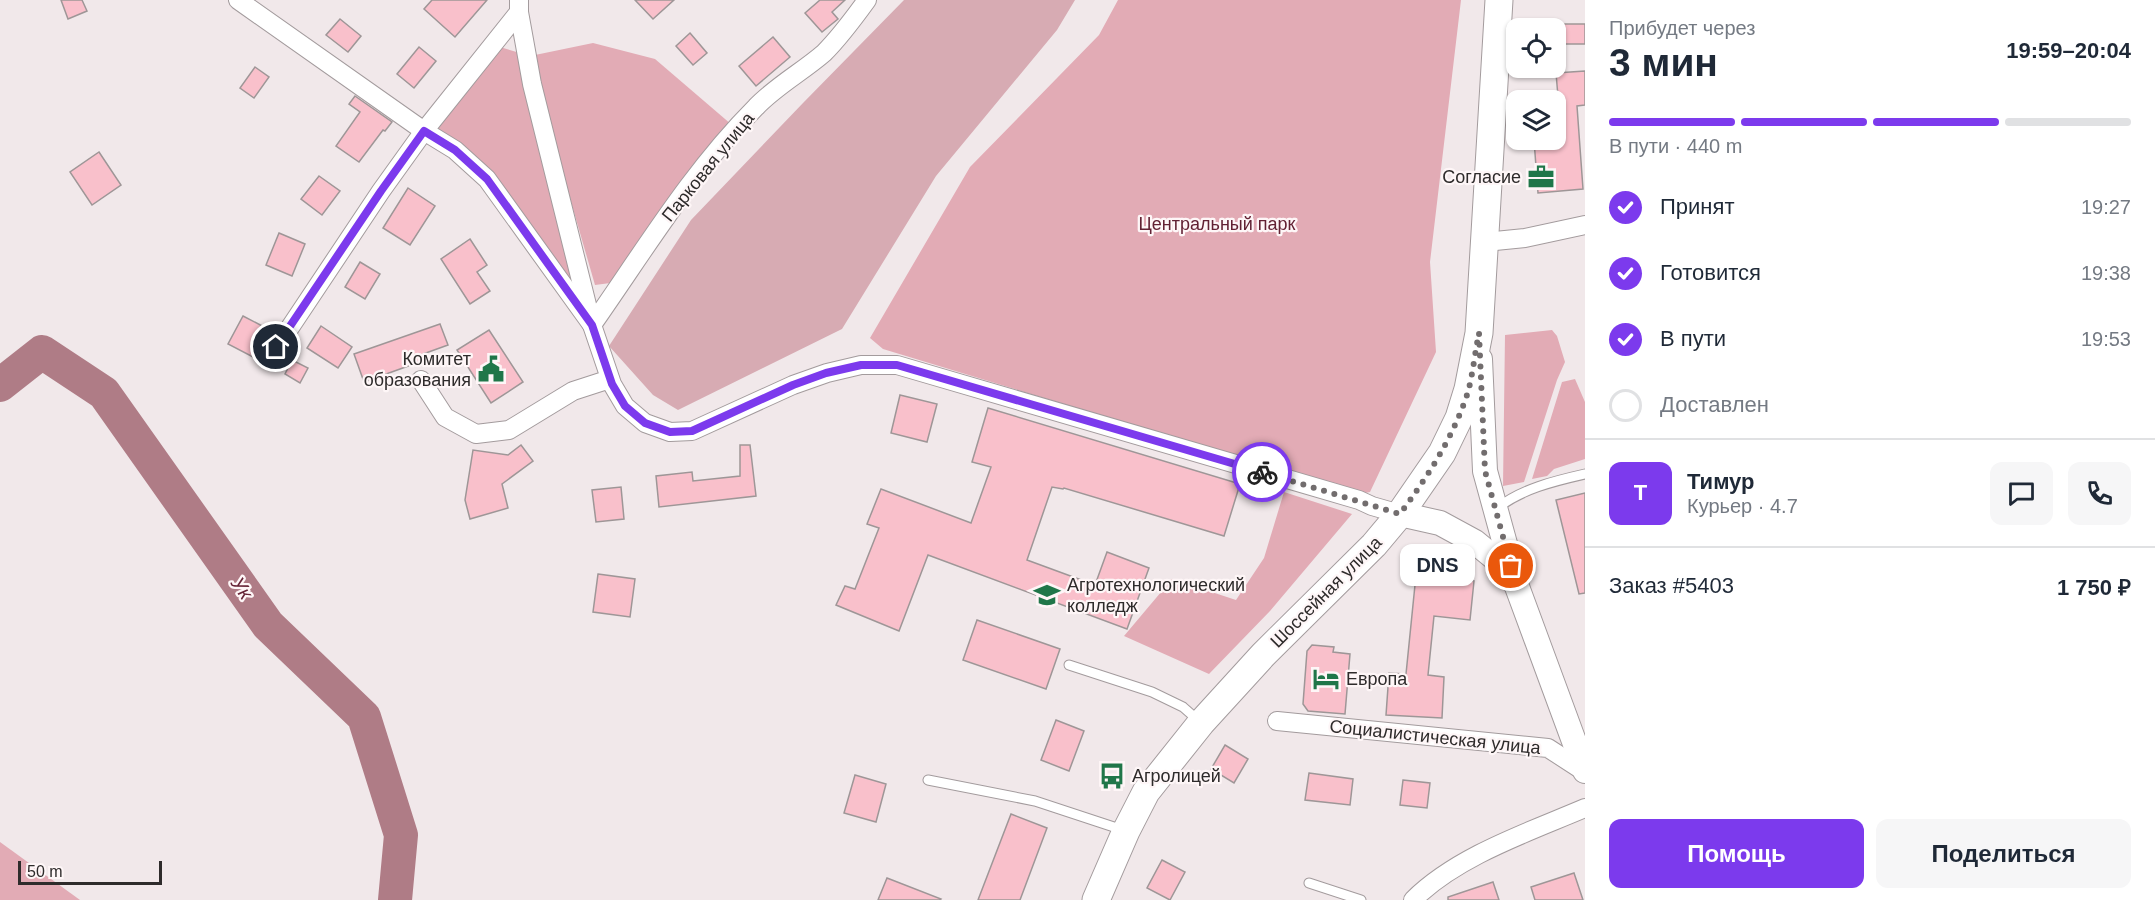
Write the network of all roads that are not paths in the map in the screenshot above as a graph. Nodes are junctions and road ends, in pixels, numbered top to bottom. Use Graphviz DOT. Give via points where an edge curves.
graph roads {
  1 [pos="238,0"];
  2 [pos="867,0"];
  3 [pos="1499,0"];
  4 [pos="519,6"];
  5 [pos="424,131"];
  6 [pos="1585,225"];
  7 [pos="1485,242"];
  8 [pos="592,325"];
  9 [pos="1479,333"];
  10 [pos="276,347"];
  11 [pos="610,379"];
  12 [pos="421,380"];
  13 [pos="1585,474"];
  14 [pos="1496,509"];
  15 [pos="1400,514"];
  16 [pos="1516,584"];
  17 [pos="1069,665"];
  18 [pos="1277,721"];
  19 [pos="1201,723"];
  20 [pos="1584,765"];
  21 [pos="928,780"];
  22 [pos="1585,808"];
  23 [pos="1126,831"];
  24 [pos="1309,883"];
  25 [pos="1096,900"];
  26 [pos="1361,900"];
  27 [pos="1413,900"];
  1 -- 5 [label="street"];
  2 -- 8 [label="street, Парковая улица" via="825,52 757,106 719,148"];
  3 -- 7 [label="main road, Шоссейная улица"];
  4 -- 5 [label="street"];
  4 -- 8 [label="street" via="532,84"];
  5 -- 8 [label="street" via="455,150 487,179"];
  5 -- 10 [label="street"];
  6 -- 7 [label="street"];
  7 -- 9 [label="main road, Шоссейная улица"];
  8 -- 11 [label="street"];
  9 -- 14 [label="street" via="1485,471"];
  9 -- 15 [label="main road, Шоссейная улица" via="1459,418 1442,453"];
  11 -- 12 [label="street" via="573,391 509,430 476,434 445,417"];
  11 -- 15 [label="street" via="625,406 645,423 670,432 692,431 826,373 861,365 897,365"];
  13 -- 14 [label="lane" via="1523,492"];
  14 -- 16 [label="street"];
  15 -- 16 [label="street" via="1440,523 1475,542 1497,560"];
  15 -- 19 [label="main road, Шоссейная улица"];
  16 -- 20 [label="street"];
  17 -- 19 [label="lane" via="1152,692 1183,707"];
  18 -- 20 [label="street, Социалистическая улица" via="1548,748"];
  19 -- 23 [label="main road, Шоссейная улица" via="1146,792"];
  21 -- 23 [label="lane" via="1035,801"];
  22 -- 27 [label="street" via="1491,848 1434,882"];
  23 -- 25 [label="main road, Шоссейная улица"];
  24 -- 26 [label="lane"];
}
